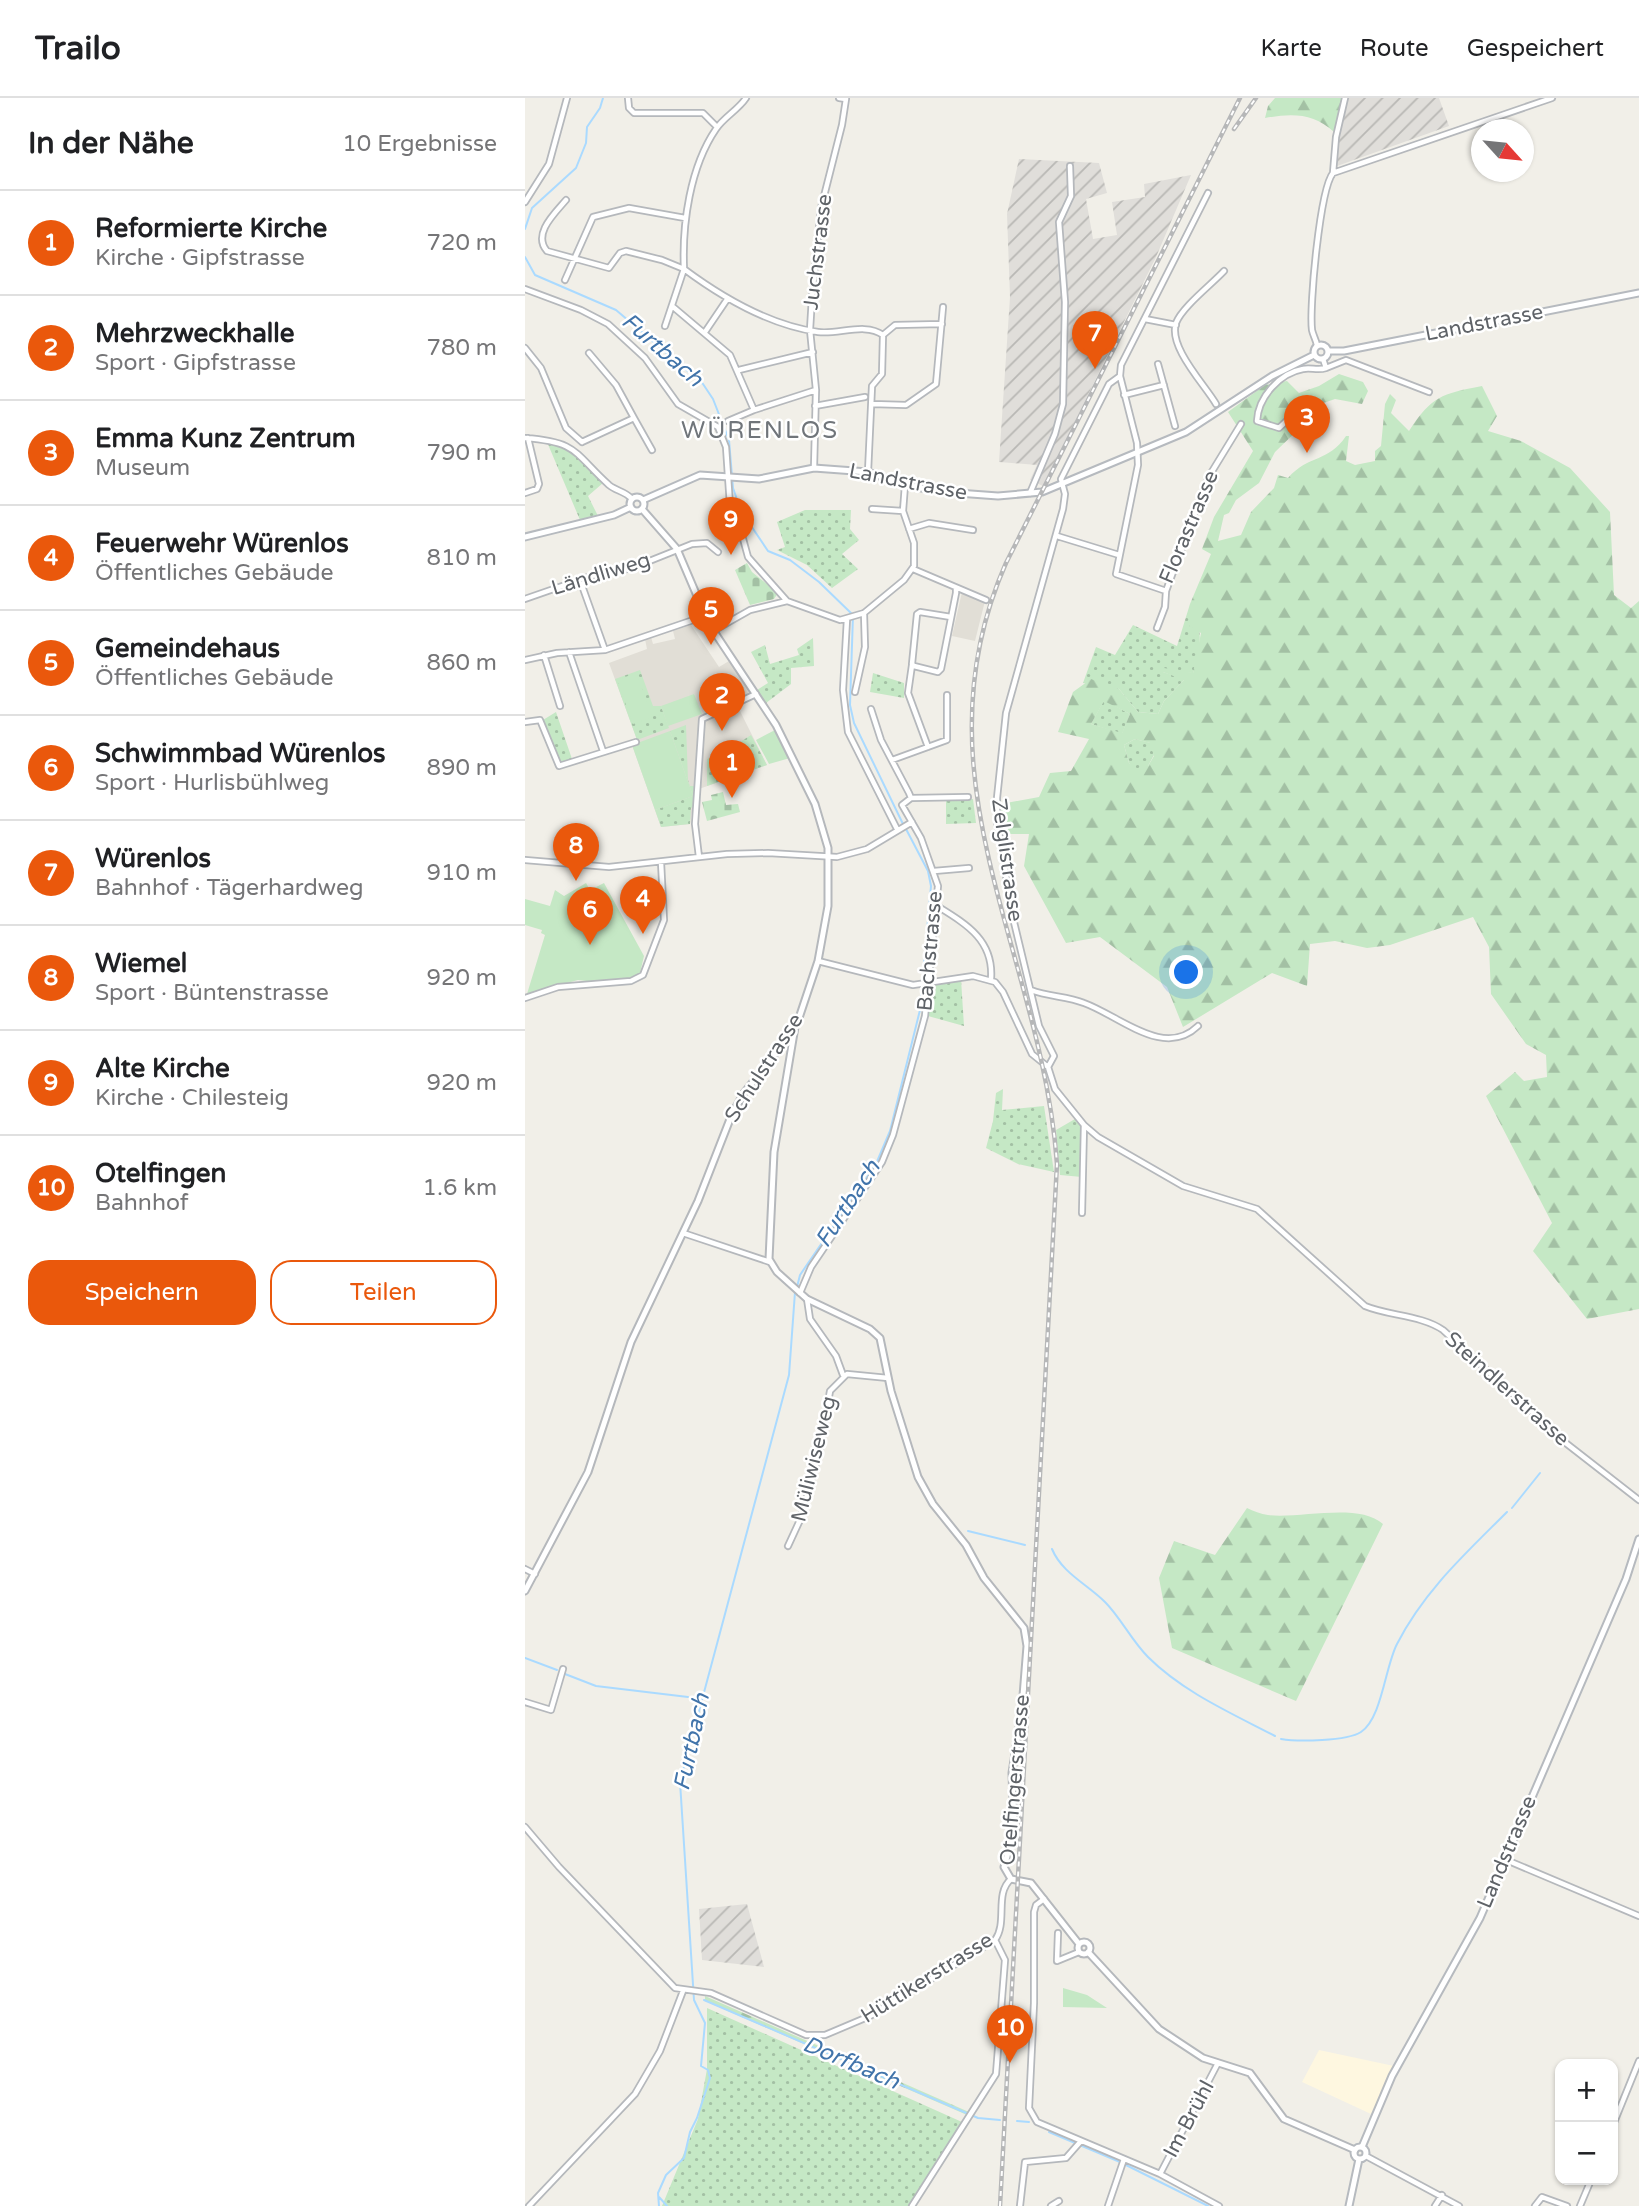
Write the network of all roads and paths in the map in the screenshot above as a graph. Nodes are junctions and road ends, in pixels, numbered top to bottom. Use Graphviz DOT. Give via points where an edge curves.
graph roads {
  1 [pos="567,98"];
  2 [pos="628,98"];
  3 [pos="746,98"];
  4 [pos="839,98"];
  5 [pos="1345,98"];
  6 [pos="1552,98"];
  7 [pos="846,99"];
  8 [pos="717,127"];
  9 [pos="1070,166"];
  10 [pos="1333,173"];
  11 [pos="1208,192"];
  12 [pos="566,200"];
  13 [pos="525,202"];
  14 [pos="686,218"];
  15 [pos="574,258"];
  16 [pos="684,270"];
  17 [pos="1224,271"];
  18 [pos="565,280"];
  19 [pos="525,289"];
  20 [pos="1639,293"];
  21 [pos="729,298"];
  22 [pos="672,306"];
  23 [pos="943,307"];
  24 [pos="1145,318"];
  25 [pos="942,324"];
  26 [pos="1176,325"];
  27 [pos="665,327"];
  28 [pos="810,330"];
  29 [pos="705,332"];
  30 [pos="883,335"];
  31 [pos="1317,345"];
  32 [pos="525,348"];
  33 [pos="1328,351"];
  34 [pos="813,352"];
  35 [pos="589,353"];
  36 [pos="1314,355"];
  37 [pos="1323,359"];
  38 [pos="1158,365"];
  39 [pos="1326,368"];
  40 [pos="739,370"];
  41 [pos="1120,376"];
  42 [pos="1165,385"];
  43 [pos="816,390"];
  44 [pos="1429,392"];
  45 [pos="1125,395"];
  46 [pos="865,397"];
  47 [pos="871,404"];
  48 [pos="1216,404"];
  49 [pos="815,406"];
  50 [pos="754,410"];
  51 [pos="634,418"];
  52 [pos="728,421"];
  53 [pos="1312,422"];
  54 [pos="1241,424"];
  55 [pos="1175,426"];
  56 [pos="527,438"];
  57 [pos="582,442"];
  58 [pos="652,450"];
  59 [pos="577,451"];
  60 [pos="1139,452"];
  61 [pos="814,468"];
  62 [pos="868,472"];
  63 [pos="730,477"];
  64 [pos="905,485"];
  65 [pos="1063,485"];
  66 [pos="525,493"];
  67 [pos="1030,494"];
  68 [pos="632,499"];
  69 [pos="643,500"];
  70 [pos="631,507"];
  71 [pos="642,509"];
  72 [pos="872,509"];
  73 [pos="903,511"];
  74 [pos="909,529"];
  75 [pos="973,530"];
  76 [pos="1057,536"];
  77 [pos="525,537"];
  78 [pos="677,549"];
  79 [pos="718,552"];
  80 [pos="1119,555"];
  81 [pos="913,569"];
  82 [pos="580,580"];
  83 [pos="956,588"];
  84 [pos="1166,591"];
  85 [pos="525,598"];
  86 [pos="986,600"];
  87 [pos="787,601"];
  88 [pos="864,613"];
  89 [pos="705,616"];
  90 [pos="951,617"];
  91 [pos="851,618"];
  92 [pos="1157,628"];
  93 [pos="713,631"];
  94 [pos="605,650"];
  95 [pos="569,652"];
  96 [pos="544,654"];
  97 [pos="525,660"];
  98 [pos="913,665"];
  99 [pos="845,675"];
  100 [pos="855,676"];
  101 [pos="855,692"];
  102 [pos="755,694"];
  103 [pos="947,695"];
  104 [pos="560,706"];
  105 [pos="871,709"];
  106 [pos="525,722"];
  107 [pos="636,741"];
  108 [pos="928,747"];
  109 [pos="603,751"];
  110 [pos="892,760"];
  111 [pos="968,797"];
  112 [pos="911,798"];
  113 [pos="910,823"];
  114 [pos="899,828"];
  115 [pos="699,857"];
  116 [pos="828,857"];
  117 [pos="525,860"];
  118 [pos="661,862"];
  119 [pos="969,868"];
  120 [pos="934,871"];
  121 [pos="937,906"];
  122 [pos="818,961"];
  123 [pos="991,979"];
  124 [pos="927,984"];
  125 [pos="1031,990"];
  126 [pos="1042,995"];
  127 [pos="525,998"];
  128 [pos="1034,1002"];
  129 [pos="1198,1026"];
  130 [pos="795,1027"];
  131 [pos="1048,1067"];
  132 [pos="1084,1125"];
  133 [pos="1082,1213"];
  134 [pos="683,1233"];
  135 [pos="770,1262"];
  136 [pos="797,1290"];
  137 [pos="807,1299"];
  138 [pos="843,1375"];
  139 [pos="888,1378"];
  140 [pos="1639,1500"];
  141 [pos="1639,1539"];
  142 [pos="788,1546"];
  143 [pos="525,1569"];
  144 [pos="536,1575"];
  145 [pos="525,1591"];
  146 [pos="563,1669"];
  147 [pos="525,1702"];
  148 [pos="525,1827"];
  149 [pos="1504,1860"];
  150 [pos="1011,1879"];
  151 [pos="1044,1899"];
  152 [pos="1639,1916"];
  153 [pos="1058,1933"];
  154 [pos="995,1940"];
  155 [pos="1079,1944"];
  156 [pos="1079,1952"];
  157 [pos="1088,1952"];
  158 [pos="683,1991"];
  159 [pos="1639,2061"];
  160 [pos="1218,2063"];
  161 [pos="1614,2122"];
  162 [pos="1080,2143"];
  163 [pos="1362,2147"];
  164 [pos="1355,2150"];
  165 [pos="1362,2158"];
  166 [pos="1124,2159"];
  167 [pos="1160,2174"];
  168 [pos="1589,2185"];
  169 [pos="1442,2195"];
  170 [pos="1059,2201"];
  171 [pos="529,2206"];
  172 [pos="912,2206"];
  173 [pos="1020,2206"];
  174 [pos="1051,2206"];
  175 [pos="1108,2206"];
  176 [pos="1219,2206"];
  177 [pos="1349,2206"];
  178 [pos="1435,2206"];
  179 [pos="1459,2206"];
  180 [pos="1535,2206"];
  181 [pos="1567,2206"];
  182 [pos="1580,2206"];
  1 -- 13 [label="street" via="549,164"];
  2 -- 8 [label="street" via="634,113 703,113"];
  3 -- 8 [label="street"];
  4 -- 7 [label="street"];
  5 -- 10 [label="street"];
  6 -- 10 [label="street"];
  7 -- 28 [label="street, Juchstrasse" via="821,208"];
  8 -- 14 [label="street" via="699,167"];
  9 -- 67 [label="street" via="1071,196 1059,222 1065,383 1055,434"];
  10 -- 31 [label="street" via="1319,234 1312,306"];
  11 -- 24 [label="street, Zelglistrasse"];
  12 -- 15 [label="street" via="544,228 541,240 547,251"];
  14 -- 15 [label="street" via="629,208 593,217"];
  14 -- 16 [label="street"];
  15 -- 16 [label="street" via="609,268 626,251"];
  15 -- 18 [label="street"];
  16 -- 21 [label="street"];
  16 -- 22 [label="street"];
  17 -- 26 [label="street"];
  19 -- 63 [label="street" via="594,316 636,349 678,404 720,429"];
  20 -- 33 [label="street, Landstrasse"];
  21 -- 28 [label="street" via="761,316"];
  21 -- 29 [label="street"];
  22 -- 27 [label="street"];
  22 -- 29 [label="street"];
  23 -- 25 [label="street"];
  24 -- 26 [label="street"];
  24 -- 41 [label="street, Zelglistrasse"];
  25 -- 30 [label="street" via="895,325"];
  25 -- 47 [label="street" via="939,377 934,387 906,405"];
  26 -- 48 [label="street" via="1181,353"];
  28 -- 30 [label="street" via="868,330"];
  28 -- 34 [label="street, Juchstrasse"];
  29 -- 40 [label="street"];
  30 -- 47 [label="street" via="883,372 872,386"];
  31 -- 33 [label="street"];
  31 -- 36 [label="street"];
  32 -- 57 [label="street" via="541,368 566,428"];
  33 -- 37 [label="street"];
  34 -- 40 [label="street"];
  34 -- 43 [label="street, Juchstrasse"];
  35 -- 51 [label="street" via="616,385"];
  36 -- 37 [label="street"];
  36 -- 60 [label="street, Landstrasse" via="1272,376 1186,432"];
  37 -- 39 [label="street"];
  38 -- 42 [label="street"];
  39 -- 44 [label="street" via="1346,360"];
  39 -- 53 [label="street" via="1303,369 1280,380 1257,415 1261,424 1279,428 1295,413 1306,414"];
  40 -- 50 [label="street"];
  41 -- 45 [label="street"];
  41 -- 65 [label="street, Zelglistrasse" via="1109,384 1063,474"];
  42 -- 45 [label="street"];
  42 -- 55 [label="street"];
  43 -- 49 [label="street, Juchstrasse"];
  43 -- 50 [label="street"];
  45 -- 60 [label="street"];
  46 -- 49 [label="street"];
  47 -- 62 [label="street"];
  49 -- 61 [label="street, Juchstrasse"];
  50 -- 52 [label="street"];
  51 -- 57 [label="street"];
  51 -- 58 [label="street"];
  54 -- 84 [label="street, Florastrasse" via="1208,478"];
  56 -- 59 [label="street" via="556,441"];
  56 -- 66 [label="street" via="539,484"];
  57 -- 59 [label="street"];
  59 -- 68 [label="street" via="611,487"];
  60 -- 65 [label="street, Landstrasse"];
  60 -- 80 [label="street"];
  61 -- 62 [label="street, Landstrasse"];
  61 -- 63 [label="street, Landstrasse" via="759,479"];
  62 -- 64 [label="street, Landstrasse"];
  63 -- 69 [label="street, Landstrasse" via="700,475"];
  63 -- 87 [label="street" via="730,517 742,535 748,557"];
  64 -- 67 [label="street, Landstrasse" via="980,495"];
  64 -- 73 [label="street"];
  65 -- 67 [label="street, Landstrasse"];
  65 -- 76 [label="street, Zelglistrasse"];
  68 -- 69 [label="street"];
  68 -- 70 [label="street"];
  69 -- 71 [label="street"];
  70 -- 71 [label="street"];
  70 -- 77 [label="street"];
  71 -- 78 [label="street, Schulstrasse"];
  72 -- 73 [label="street"];
  73 -- 74 [label="street"];
  74 -- 75 [label="street" via="929,523"];
  74 -- 81 [label="street" via="915,551"];
  76 -- 80 [label="street"];
  76 -- 125 [label="street, Zelglistrasse" via="1006,713 998,768 997,821"];
  78 -- 79 [label="street, Ländliweg" via="706,543"];
  78 -- 82 [label="street, Ländliweg" via="632,568"];
  78 -- 89 [label="street, Schulstrasse"];
  80 -- 84 [label="street, Florastrasse" via="1118,577"];
  81 -- 83 [label="street"];
  81 -- 88 [label="street"];
  82 -- 85 [label="street, Ländliweg"];
  82 -- 94 [label="street"];
  83 -- 86 [label="street"];
  83 -- 90 [label="street"];
  84 -- 92 [label="street"];
  87 -- 91 [label="street" via="827,618"];
  87 -- 93 [label="street" via="757,607"];
  88 -- 91 [label="street"];
  88 -- 100 [label="street" via="865,647"];
  89 -- 93 [label="street, Schulstrasse"];
  89 -- 94 [label="street"];
  90 -- 98 [label="street" via="941,669"];
  90 -- 98 [label="street" via="917,614"];
  91 -- 99 [label="street"];
  93 -- 102 [label="street, Schulstrasse"];
  94 -- 95 [label="street"];
  95 -- 96 [label="street"];
  95 -- 109 [label="street"];
  96 -- 97 [label="street"];
  96 -- 104 [label="street"];
  98 -- 108 [label="street" via="908,693"];
  99 -- 100 [label="street"];
  99 -- 114 [label="street" via="848,732"];
  100 -- 101 [label="street"];
  102 -- 115 [label="street" via="702,719 695,824"];
  102 -- 116 [label="street, Schulstrasse" via="776,725 815,804"];
  103 -- 108 [label="street" via="947,740"];
  105 -- 110 [label="street"];
  106 -- 109 [label="street" via="540,720 559,766"];
  107 -- 109 [label="street"];
  108 -- 110 [label="street"];
  110 -- 112 [label="street"];
  111 -- 112 [label="street"];
  112 -- 113 [label="street" via="902,805"];
  113 -- 114 [label="street"];
  113 -- 120 [label="street, Bachstrasse"];
  114 -- 116 [label="street" via="867,849"];
  115 -- 116 [label="street" via="756,853"];
  115 -- 118 [label="street"];
  116 -- 122 [label="street, Schulstrasse" via="828,906"];
  117 -- 118 [label="street" via="603,867"];
  118 -- 127 [label="street" via="664,920 643,975 631,981 558,987"];
  119 -- 120 [label="street"];
  120 -- 121 [label="street, Bachstrasse"];
  121 -- 123 [label="street" via="977,932 987,952"];
  121 -- 124 [label="street, Bachstrasse"];
  122 -- 124 [label="street"];
  122 -- 130 [label="street, Schulstrasse"];
  123 -- 124 [label="street" via="960,977"];
  123 -- 131 [label="street" via="1003,992 1032,1054"];
  124 -- 136 [label="street, Bachstrasse" via="925,1016 890,1145"];
  125 -- 126 [label="street"];
  125 -- 128 [label="street, Zelglistrasse"];
  126 -- 128 [label="street"];
  126 -- 129 [label="street" via="1085,1003 1165,1039 1188,1036"];
  128 -- 131 [label="street, Zelglistrasse" via="1039,1026 1054,1056"];
  130 -- 134 [label="street, Schulstrasse" via="735,1107"];
  130 -- 135 [label="street" via="774,1152"];
  131 -- 132 [label="street, Steindlerstrasse" via="1055,1088"];
  132 -- 133 [label="street"];
  132 -- 140 [label="street, Steindlerstrasse" via="1184,1186 1257,1209 1365,1306 1443,1330 1567,1444"];
  134 -- 135 [label="street"];
  134 -- 144 [label="street, Schulstrasse" via="629,1347 580,1490"];
  135 -- 136 [label="street, Otelfingerstrasse"];
  136 -- 137 [label="street, Otelfingerstrasse"];
  137 -- 138 [label="street, Müliwiseweg" via="815,1329 836,1356"];
  137 -- 139 [label="street, Otelfingerstrasse" via="876,1334"];
  138 -- 139 [label="street, Müliwiseweg"];
  138 -- 142 [label="street, Müliwiseweg" via="830,1391 819,1454"];
  139 -- 150 [label="street, Otelfingerstrasse" via="922,1486 966,1545 983,1578 1024,1628 1022,1708 1012,1773 1014,1831 1004,1863"];
  141 -- 149 [label="street, Landstrasse"];
  143 -- 144 [label="street"];
  144 -- 145 [label="street, Schulstrasse"];
  146 -- 147 [label="street" via="551,1710"];
  148 -- 158 [label="street" via="626,1938"];
  149 -- 152 [label="street"];
  149 -- 163 [label="street, Landstrasse" via="1462,1954 1392,2076"];
  150 -- 151 [label="street" via="1031,1883"];
  150 -- 154 [label="street, Hüttikerstrasse" via="1004,1889"];
  151 -- 155 [label="street"];
  151 -- 162 [label="street" via="1034,1912 1029,2108 1037,2122"];
  153 -- 156 [label="street" via="1057,1961"];
  154 -- 158 [label="street, Hüttikerstrasse" via="884,2009 825,2035 807,2035 711,1993"];
  154 -- 172 [label="street" via="1005,1960 996,2074"];
  155 -- 156 [label="street"];
  155 -- 157 [label="street" via="1088,1943"];
  156 -- 157 [label="street"];
  157 -- 160 [label="street" via="1159,2029 1193,2053"];
  158 -- 171 [label="street" via="660,2051 635,2094"];
  159 -- 161 [label="street"];
  160 -- 164 [label="street" via="1255,2077 1284,2119"];
  160 -- 167 [label="street, Im Brühl"];
  162 -- 166 [label="street"];
  162 -- 173 [label="street" via="1066,2158 1025,2162"];
  163 -- 164 [label="street"];
  163 -- 165 [label="street" via="1367,2152"];
  164 -- 165 [label="street" via="1355,2156"];
  165 -- 169 [label="street"];
  165 -- 177 [label="street"];
  166 -- 167 [label="street"];
  166 -- 175 [label="street"];
  167 -- 176 [label="street"];
  168 -- 182 [label="street"];
  169 -- 178 [label="street"];
  169 -- 179 [label="street"];
  170 -- 174 [label="street"];
  180 -- 181 [label="street" via="1542,2197"];
}
